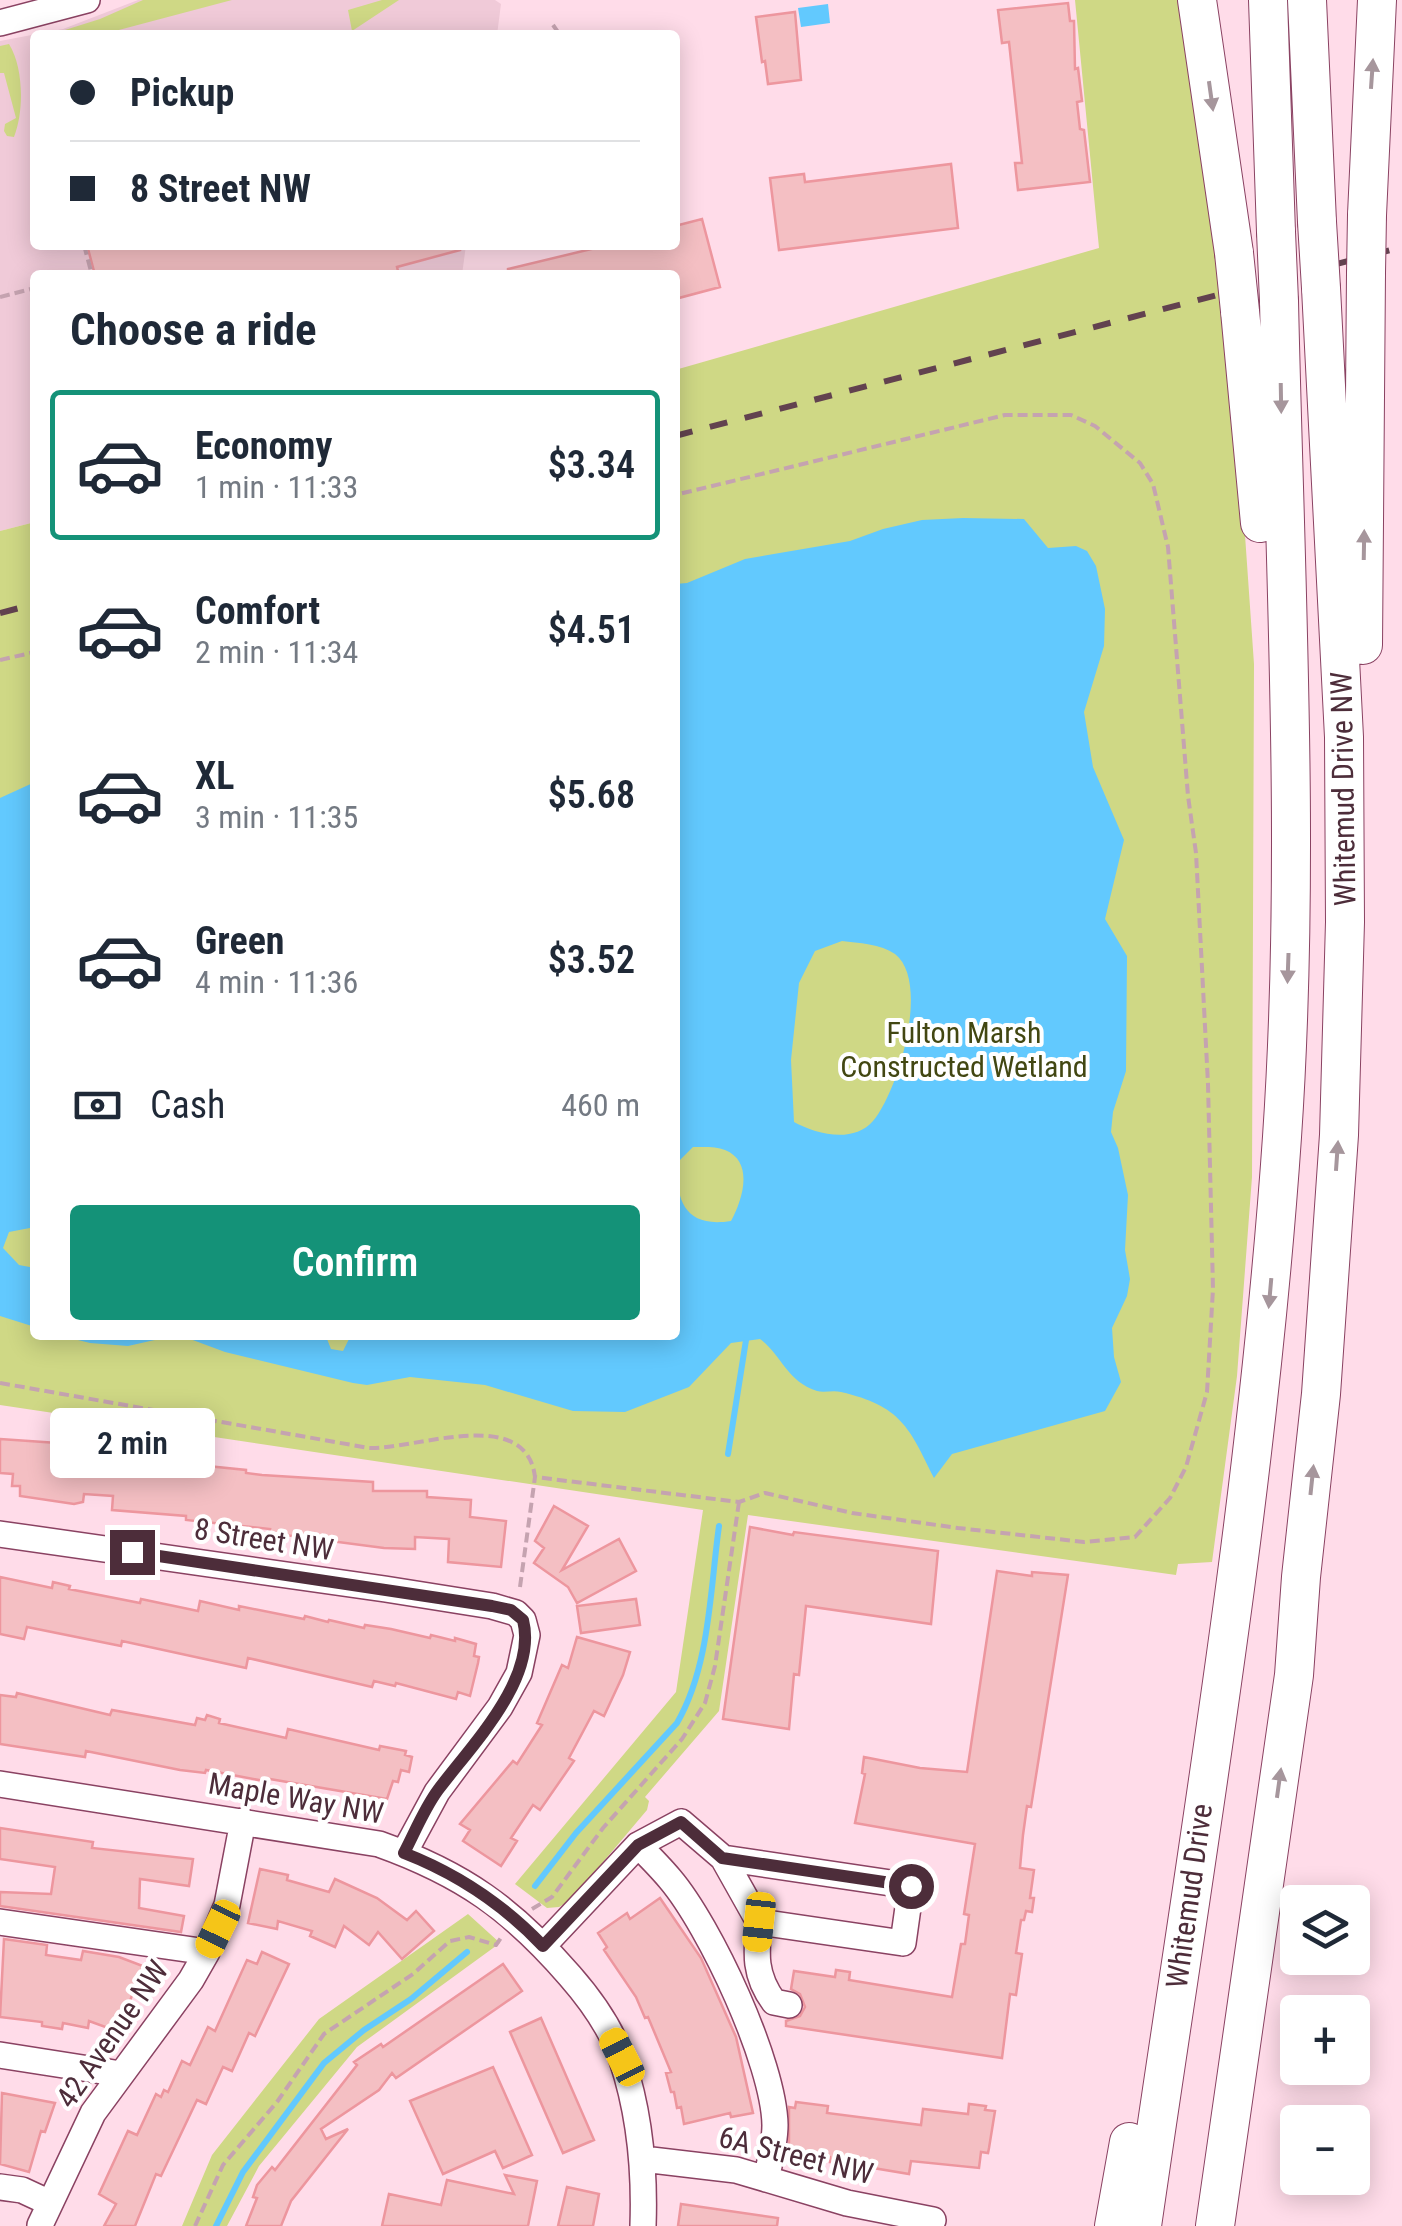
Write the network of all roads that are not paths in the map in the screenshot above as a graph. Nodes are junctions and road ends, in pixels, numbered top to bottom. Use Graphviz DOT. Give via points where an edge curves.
graph roads {
  1 [pos="86,0"];
  2 [pos="1197,0"];
  3 [pos="1268,0"];
  4 [pos="1308,0"];
  5 [pos="1377,0"];
  6 [pos="0,23"];
  7 [pos="1290,913"];
  8 [pos="1346,922"];
  9 [pos="0,1534"];
  10 [pos="1238,1565"];
  11 [pos="1226,1638"];
  12 [pos="0,1784"];
  13 [pos="242,1821"];
  14 [pos="638,1845"];
  15 [pos="404,1853"];
  16 [pos="722,1858"];
  17 [pos="1269,1860"];
  18 [pos="0,1922"];
  19 [pos="759,1922"];
  20 [pos="543,1946"];
  21 [pos="207,1952"];
  22 [pos="789,2005"];
  23 [pos="0,2055"];
  24 [pos="121,2074"];
  25 [pos="643,2159"];
  26 [pos="766,2179"];
  27 [pos="0,2187"];
  28 [pos="45,2214"];
  29 [pos="932,2220"];
  30 [pos="643,2226"];
  31 [pos="1114,2226"];
  32 [pos="1142,2226"];
  33 [pos="1215,2226"];
  34 [pos="1235,2226"];
  1 -- 6 [label="street"];
  2 -- 7 [label="highway, one-way, bridge" via="1252,418"];
  3 -- 7 [label="highway, Whitemud Drive NW, one-way, bridge"];
  4 -- 8 [label="highway, Whitemud Drive NW, bridge" via="1344,738"];
  8 -- 5 [label="highway, one-way, bridge" via="1362,698 1367,214"];
  7 -- 10 [label="highway, Whitemud Drive NW, one-way" via="1283,1130"];
  17 -- 8 [label="highway, Whitemud Drive NW, one-way" via="1321,1394"];
  9 -- 15 [label="street, 8 Street NW" via="385,1588 516,1614 527,1634 519,1673 437,1792"];
  10 -- 11 [label="highway, Whitemud Drive"];
  11 -- 31 [label="highway"];
  11 -- 32 [label="highway, Whitemud Drive"];
  12 -- 13 [label="street, Maple Way NW"];
  13 -- 15 [label="street, Maple Way NW" via="356,1838"];
  13 -- 21 [label="street, 42 Avenue NW" via="227,1904"];
  14 -- 16 [label="street" via="681,1822"];
  14 -- 20 [label="street"];
  14 -- 26 [label="street" via="672,1881 750,2027 775,2125"];
  15 -- 20 [label="street, Maple Way NW" via="496,1902"];
  16 -- 19 [label="street"];
  16 -- 19 [label="street" via="911,1886 904,1943"];
  17 -- 33 [label="highway"];
  17 -- 34 [label="highway" via="1258,2038"];
  18 -- 21 [label="street"];
  19 -- 22 [label="street" via="755,1963 762,1985 774,2002"];
  20 -- 25 [label="street, Maple Way NW" via="580,1988 622,2057"];
  21 -- 24 [label="street, 42 Avenue NW"];
  23 -- 24 [label="street"];
  24 -- 28 [label="street, 42 Avenue NW" via="85,2126"];
  25 -- 26 [label="street, 6A Street NW"];
  25 -- 30 [label="street, Maple Way NW"];
  26 -- 29 [label="street, 6A Street NW"];
  27 -- 28 [label="street" via="22,2190"];
}
